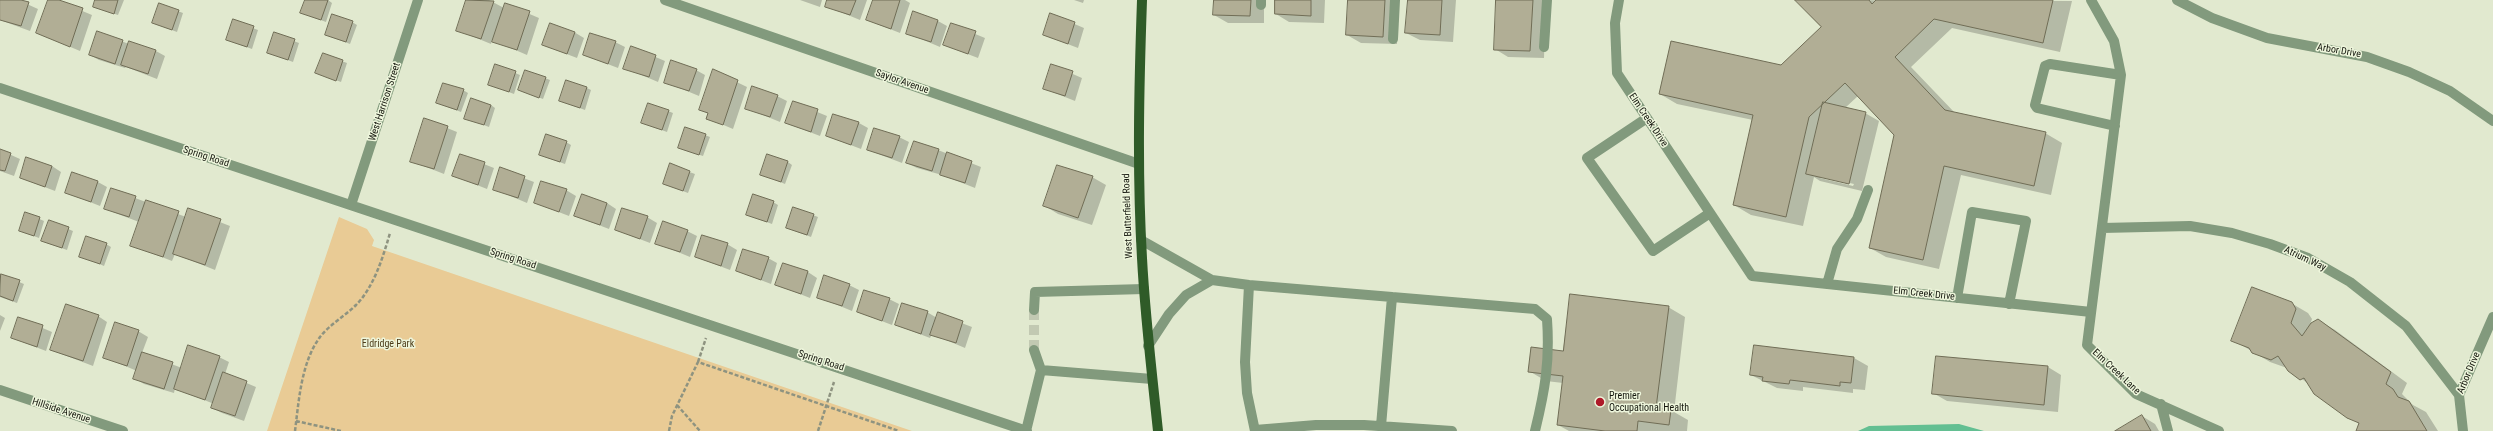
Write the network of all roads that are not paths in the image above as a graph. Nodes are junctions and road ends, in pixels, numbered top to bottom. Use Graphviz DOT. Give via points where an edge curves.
graph roads {
  1 [pos="418,0"];
  2 [pos="665,0"];
  3 [pos="1142,0"];
  4 [pos="1394,0"];
  5 [pos="1547,0"];
  6 [pos="1619,0"];
  7 [pos="2091,0"];
  8 [pos="2177,0"];
  9 [pos="1393,39"];
  10 [pos="1544,47"];
  11 [pos="2121,75"];
  12 [pos="0,88"];
  13 [pos="2491,116"];
  14 [pos="1647,118"];
  15 [pos="2115,126"];
  16 [pos="1139,164"];
  17 [pos="1868,190"];
  18 [pos="351,205"];
  19 [pos="1710,213"];
  20 [pos="2102,228"];
  21 [pos="1141,240"];
  22 [pos="1212,280"];
  23 [pos="1827,284"];
  24 [pos="1249,285"];
  25 [pos="1144,289"];
  26 [pos="1392,297"];
  27 [pos="1957,298"];
  28 [pos="2010,304"];
  29 [pos="1034,310"];
  30 [pos="2091,312"];
  31 [pos="2493,317"];
  32 [pos="1148,346"];
  33 [pos="1034,350"];
  34 [pos="1041,370"];
  35 [pos="1152,379"];
  36 [pos="0,390"];
  37 [pos="2458,395"];
  38 [pos="2161,404"];
  39 [pos="1381,426"];
  40 [pos="123,431"];
  41 [pos="1026,431"];
  42 [pos="1158,431"];
  43 [pos="1255,431"];
  44 [pos="1452,431"];
  45 [pos="1534,431"];
  46 [pos="2168,431"];
  47 [pos="2219,431"];
  48 [pos="2463,431"];
  1 -- 18 [label="street, West Harrison Street"];
  2 -- 16 [label="street, Saylor Avenue"];
  3 -- 16 [label="main road, West Butterfield Road"];
  4 -- 9 [label="street"];
  5 -- 10 [label="street"];
  6 -- 14 [label="street, Elm Creek Drive" via="1615,23 1617,73"];
  7 -- 11 [label="street" via="2114,42"];
  8 -- 13 [label="street, Arbor Drive" via="2212,18 2267,38 2367,57 2450,91"];
  11 -- 15 [label="street"];
  11 -- 15 [label="street" via="2050,64 2045,66 2035,105 2037,108"];
  12 -- 18 [label="street, Spring Road"];
  14 -- 19 [label="street, Elm Creek Drive"];
  14 -- 19 [label="street" via="1587,158 1653,251"];
  15 -- 20 [label="street"];
  16 -- 21 [label="main road, West Butterfield Road"];
  17 -- 23 [label="street" via="1857,219 1832,261"];
  18 -- 41 [label="street, Spring Road"];
  19 -- 23 [label="street, Elm Creek Drive" via="1752,276"];
  20 -- 30 [label="street"];
  20 -- 37 [label="street, Atrium Way" via="2190,226 2238,235 2308,258 2350,282 2406,326"];
  21 -- 22 [label="street"];
  21 -- 25 [label="main road, West Butterfield Road"];
  22 -- 24 [label="street"];
  22 -- 32 [label="street" via="1186,295 1169,314"];
  23 -- 27 [label="street, Elm Creek Drive"];
  24 -- 26 [label="street"];
  24 -- 43 [label="street" via="1245,362 1247,393"];
  25 -- 29 [label="street" via="1035,292"];
  25 -- 32 [label="main road, West Butterfield Road"];
  26 -- 39 [label="street"];
  26 -- 45 [label="street" via="1535,309 1547,319 1547,383"];
  27 -- 28 [label="street, Elm Creek Drive"];
  27 -- 28 [label="street" via="1972,212 2026,221"];
  28 -- 30 [label="street, Elm Creek Drive"];
  30 -- 38 [label="street, Elm Creek Lane" via="2087,345 2136,394"];
  31 -- 37 [label="street, Arbor Drive"];
  32 -- 35 [label="main road, West Butterfield Road"];
  33 -- 34 [label="street"];
  34 -- 35 [label="street"];
  34 -- 41 [label="street"];
  35 -- 42 [label="main road, West Butterfield Road"];
  36 -- 40 [label="street, Hillside Avenue"];
  37 -- 48 [label="street, Arbor Drive"];
  38 -- 46 [label="street"];
  38 -- 47 [label="street, Elm Creek Lane"];
  39 -- 43 [label="street" via="1316,425"];
  39 -- 44 [label="street"];
}
